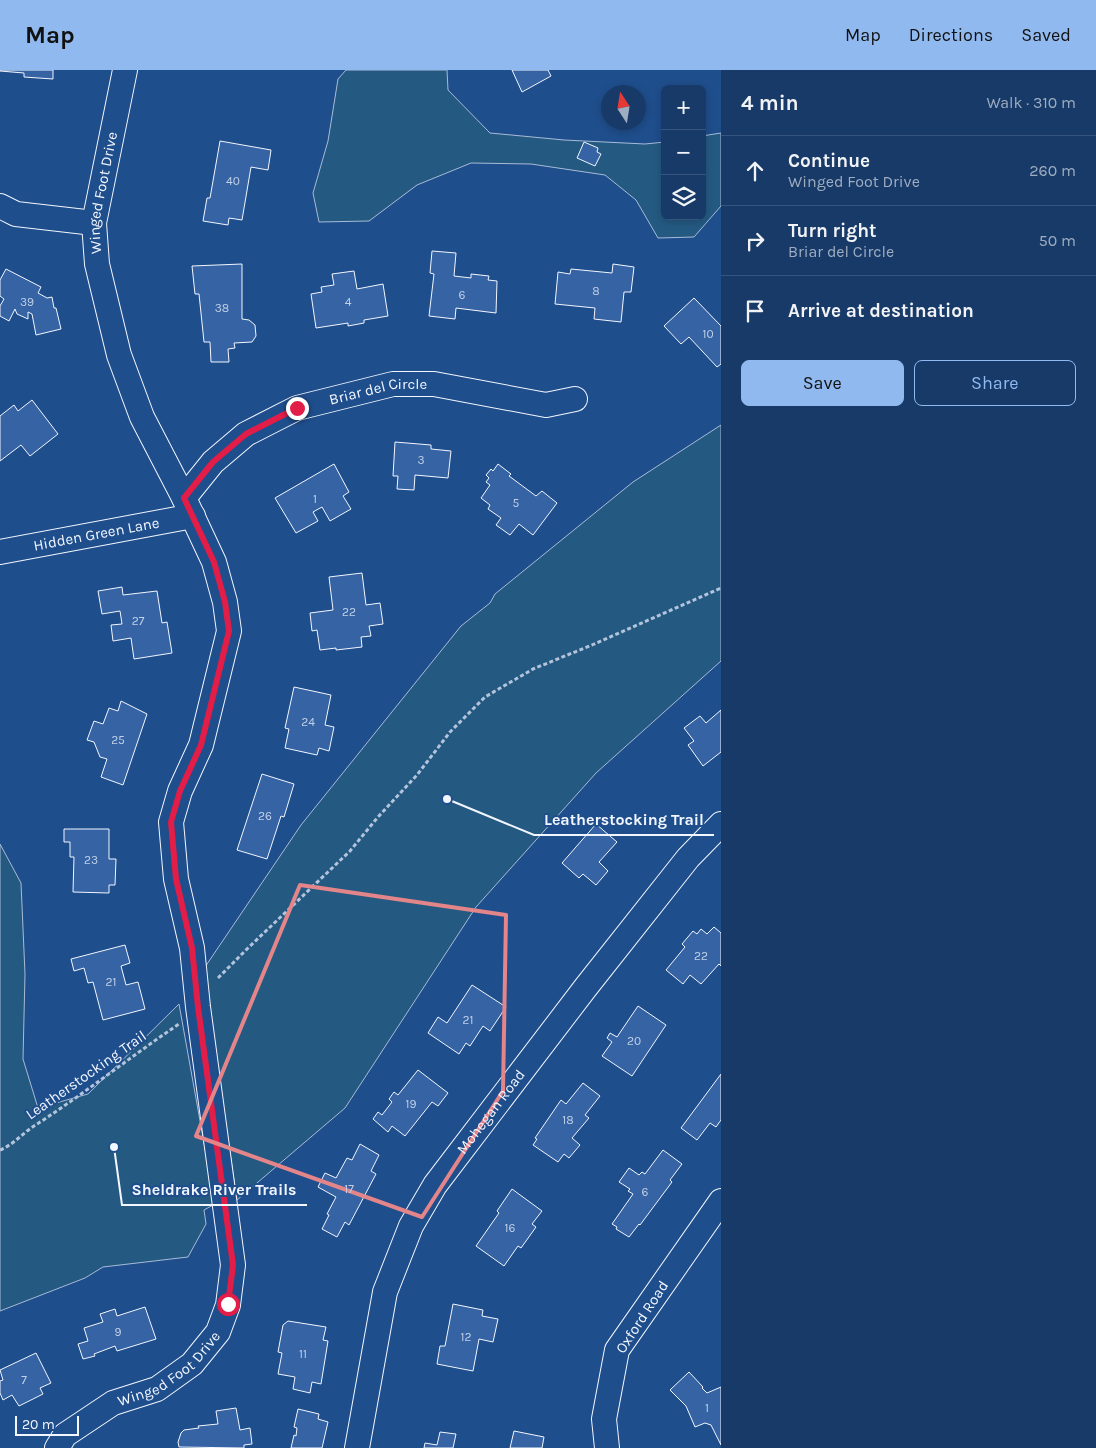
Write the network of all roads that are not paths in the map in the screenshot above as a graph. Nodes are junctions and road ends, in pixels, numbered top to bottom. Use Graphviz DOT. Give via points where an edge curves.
graph roads {
  1 [pos="125,70"];
  2 [pos="0,206"];
  3 [pos="94,222"];
  4 [pos="576,399"];
  5 [pos="189,507"];
  6 [pos="0,552"];
  7 [pos="721,824"];
  8 [pos="721,1201"];
  9 [pos="57,1448"];
  10 [pos="357,1448"];
  11 [pos="607,1448"];
  1 -- 3 [label="street, Winged Foot Drive"];
  2 -- 3 [label="street" via="16,214"];
  3 -- 5 [label="street, Winged Foot Drive" via="97,264 119,355 142,417"];
  4 -- 5 [label="street, Briar del Circle" via="546,405 434,384 393,384 297,408 246,434 213,462"];
  5 -- 6 [label="street, Hidden Green Lane"];
  5 -- 9 [label="street, Winged Foot Drive" via="214,562 229,631 201,745 180,791 171,822 176,879 192,948 233,1265 228,1304 218,1332 192,1364 157,1389 114,1403 65,1435"];
  7 -- 10 [label="street, Mohegan Road" via="688,858 586,987 435,1185 411,1226 385,1292"];
  8 -- 11 [label="street, Oxford Road" via="617,1350 604,1419"];
}
